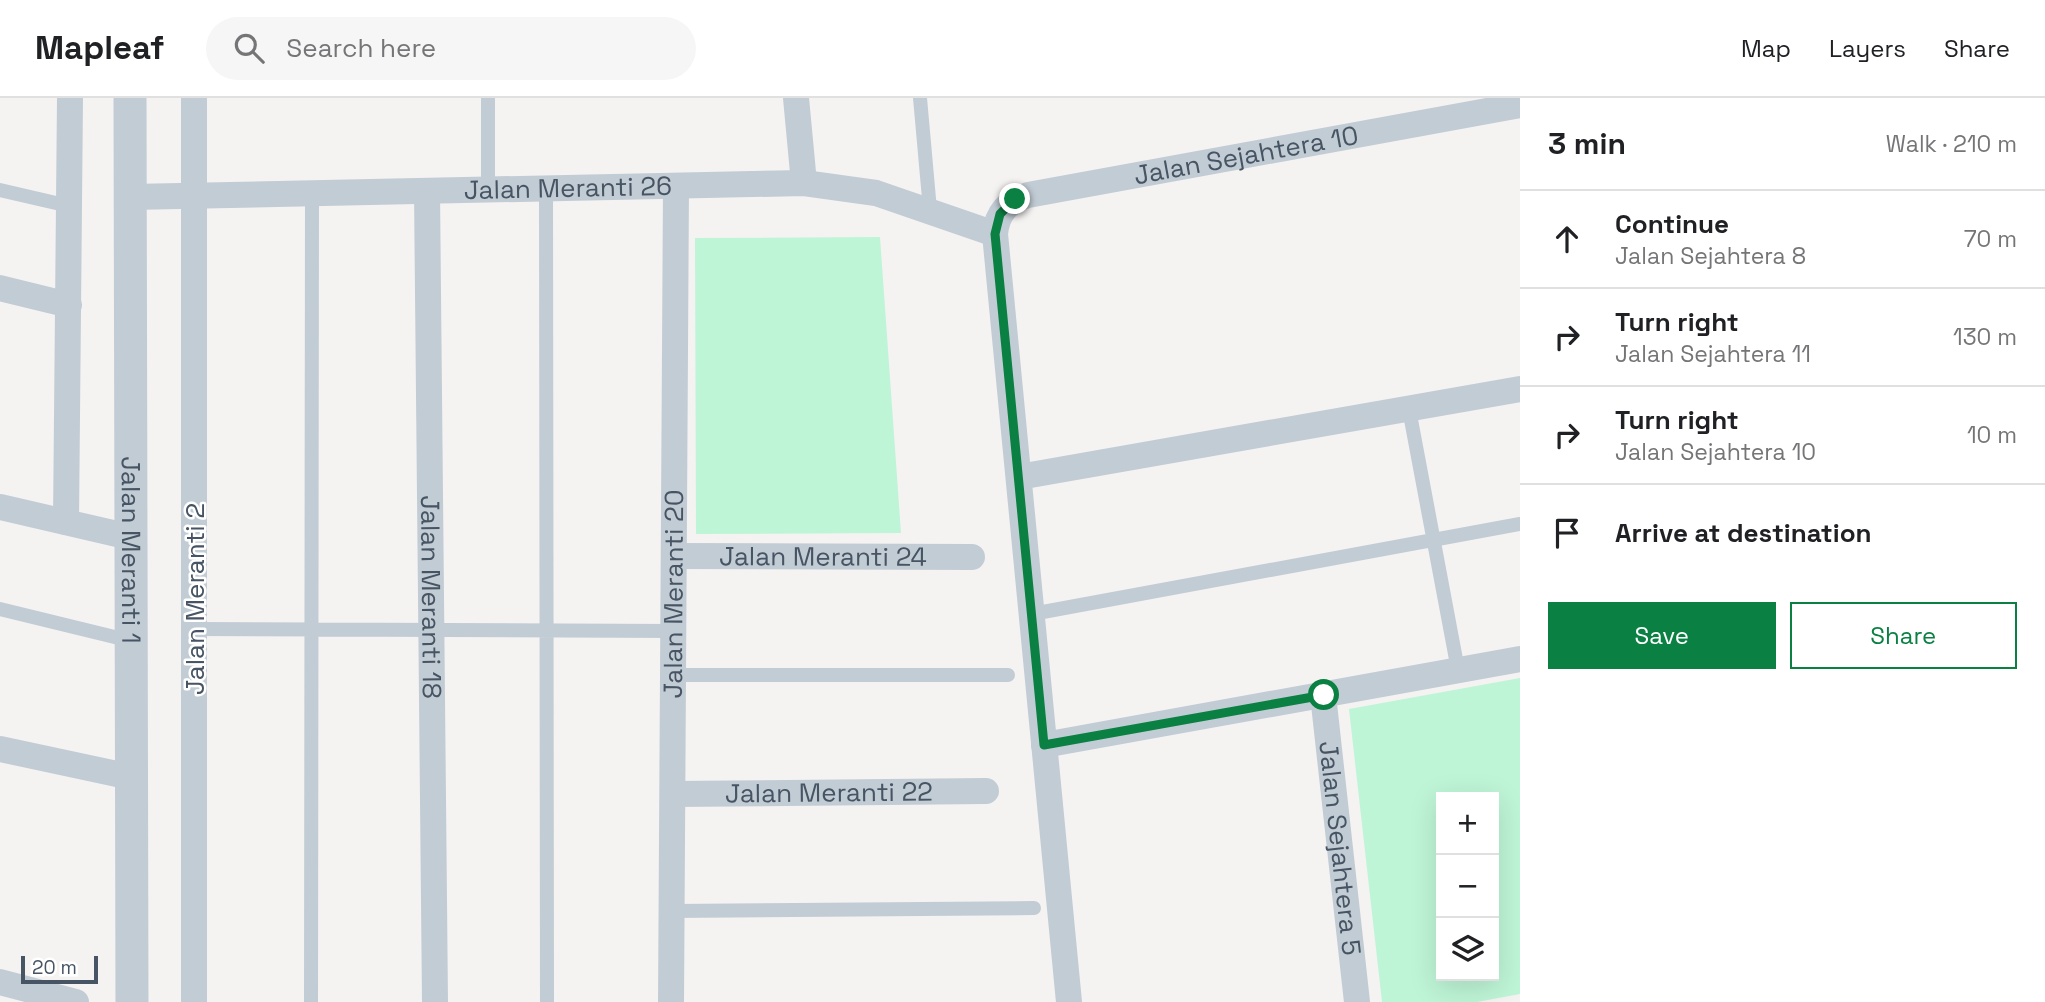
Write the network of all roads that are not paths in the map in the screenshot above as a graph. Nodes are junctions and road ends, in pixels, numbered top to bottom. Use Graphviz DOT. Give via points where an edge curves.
graph roads {
  1 [pos="70,98"];
  2 [pos="130,98"];
  3 [pos="194,98"];
  4 [pos="488,98"];
  5 [pos="796,98"];
  6 [pos="920,98"];
  7 [pos="1520,105"];
  8 [pos="1469,106"];
  9 [pos="803,183"];
  10 [pos="676,186"];
  11 [pos="546,188"];
  12 [pos="0,190"];
  13 [pos="488,190"];
  14 [pos="427,191"];
  15 [pos="312,193"];
  16 [pos="195,195"];
  17 [pos="130,197"];
  18 [pos="69,206"];
  19 [pos="930,210"];
  20 [pos="995,234"];
  21 [pos="0,288"];
  22 [pos="69,305"];
  23 [pos="1520,389"];
  24 [pos="1409,409"];
  25 [pos="1019,477"];
  26 [pos="0,507"];
  27 [pos="66,523"];
  28 [pos="1520,524"];
  29 [pos="130,537"];
  30 [pos="1434,540"];
  31 [pos="674,556"];
  32 [pos="972,557"];
  33 [pos="0,609"];
  34 [pos="1032,614"];
  35 [pos="195,629"];
  36 [pos="311,629"];
  37 [pos="432,630"];
  38 [pos="546,631"];
  39 [pos="673,631"];
  40 [pos="131,641"];
  41 [pos="1520,659"];
  42 [pos="1458,670"];
  43 [pos="673,675"];
  44 [pos="1008,676"];
  45 [pos="1324,695"];
  46 [pos="1044,745"];
  47 [pos="0,749"];
  48 [pos="131,777"];
  49 [pos="986,791"];
  50 [pos="673,794"];
  51 [pos="1034,908"];
  52 [pos="672,911"];
  53 [pos="0,982"];
  54 [pos="76,1002"];
  55 [pos="132,1002"];
  56 [pos="194,1002"];
  57 [pos="311,1002"];
  58 [pos="435,1002"];
  59 [pos="547,1002"];
  60 [pos="671,1002"];
  61 [pos="1069,1002"];
  62 [pos="1357,1002"];
  1 -- 18 [label="street"];
  2 -- 17 [label="street, Jalan Meranti 1"];
  3 -- 16 [label="street, Jalan Meranti 2"];
  4 -- 13 [label="lane"];
  5 -- 9 [label="street"];
  6 -- 19 [label="lane"];
  7 -- 8 [label="street, Jalan Sejahtera 10"];
  8 -- 20 [label="street, Jalan Sejahtera 10" via="1028,195 1006,205"];
  9 -- 10 [label="street, Jalan Meranti 26"];
  9 -- 19 [label="street, Jalan Meranti 26" via="876,194"];
  10 -- 11 [label="street, Jalan Meranti 26"];
  10 -- 31 [label="street, Jalan Meranti 20"];
  11 -- 13 [label="street, Jalan Meranti 26"];
  11 -- 38 [label="lane"];
  12 -- 18 [label="lane"];
  13 -- 14 [label="street, Jalan Meranti 26"];
  14 -- 15 [label="street, Jalan Meranti 26"];
  14 -- 37 [label="street, Jalan Meranti 18"];
  15 -- 16 [label="street, Jalan Meranti 26"];
  15 -- 36 [label="lane"];
  16 -- 17 [label="street, Jalan Meranti 26"];
  16 -- 35 [label="street, Jalan Meranti 2"];
  17 -- 29 [label="street, Jalan Meranti 1"];
  18 -- 22 [label="street"];
  19 -- 20 [label="street, Jalan Meranti 26"];
  20 -- 25 [label="street"];
  21 -- 22 [label="street"];
  22 -- 27 [label="street"];
  23 -- 24 [label="street"];
  24 -- 25 [label="street"];
  24 -- 30 [label="lane"];
  25 -- 34 [label="street"];
  26 -- 27 [label="street"];
  27 -- 29 [label="street"];
  28 -- 30 [label="lane"];
  29 -- 40 [label="street, Jalan Meranti 1"];
  30 -- 34 [label="lane"];
  30 -- 42 [label="lane"];
  31 -- 32 [label="street, Jalan Meranti 24"];
  31 -- 39 [label="street, Jalan Meranti 20"];
  33 -- 40 [label="lane"];
  34 -- 46 [label="street"];
  35 -- 36 [label="lane"];
  35 -- 56 [label="street, Jalan Meranti 2"];
  36 -- 37 [label="lane"];
  36 -- 57 [label="lane"];
  37 -- 38 [label="lane"];
  37 -- 58 [label="street, Jalan Meranti 18"];
  38 -- 39 [label="lane"];
  38 -- 59 [label="lane"];
  39 -- 43 [label="street, Jalan Meranti 20"];
  40 -- 48 [label="street, Jalan Meranti 1"];
  41 -- 42 [label="street"];
  42 -- 45 [label="street"];
  43 -- 44 [label="lane"];
  43 -- 50 [label="street, Jalan Meranti 20"];
  45 -- 46 [label="street"];
  45 -- 62 [label="street, Jalan Sejahtera 5"];
  46 -- 61 [label="street"];
  47 -- 48 [label="street"];
  48 -- 55 [label="street, Jalan Meranti 1"];
  49 -- 50 [label="street, Jalan Meranti 22"];
  50 -- 52 [label="street, Jalan Meranti 20"];
  51 -- 52 [label="lane"];
  52 -- 60 [label="street, Jalan Meranti 20"];
  53 -- 54 [label="street"];
}
